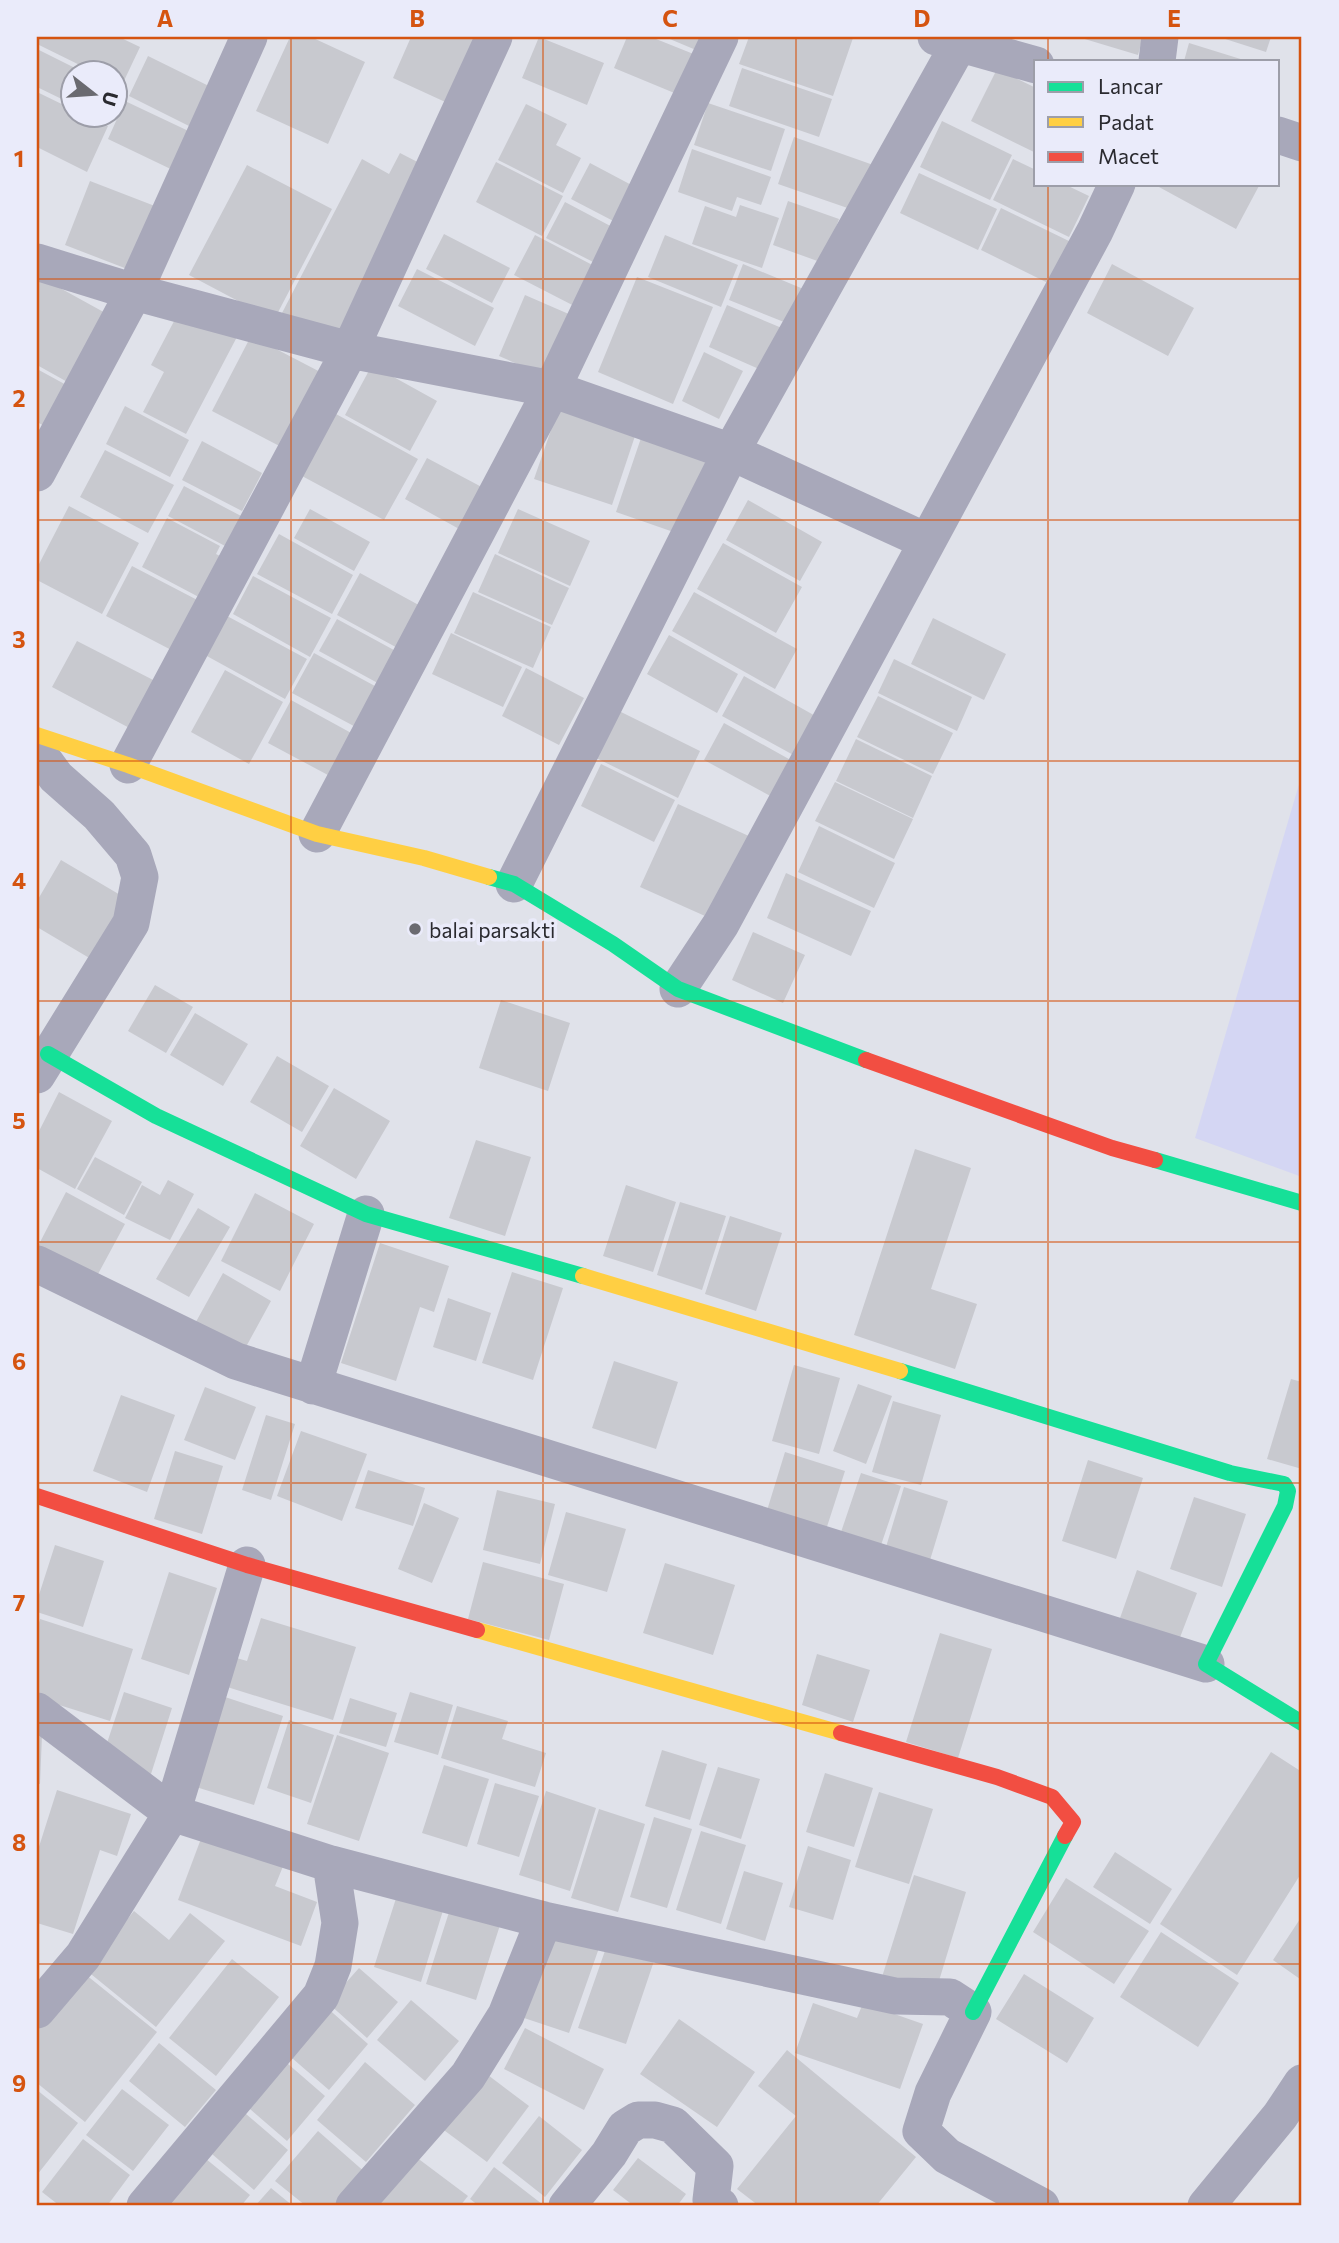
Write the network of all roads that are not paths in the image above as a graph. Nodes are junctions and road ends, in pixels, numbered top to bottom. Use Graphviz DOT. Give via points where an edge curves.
graph roads {
  1 [pos="250,37"];
  2 [pos="494,37"];
  3 [pos="720,37"];
  4 [pos="1160,37"];
  5 [pos="951,39"];
  6 [pos="1157,60"];
  7 [pos="1034,64"];
  8 [pos="1280,136"];
  9 [pos="1302,143"];
  10 [pos="1116,186"];
  11 [pos="37,262"];
  12 [pos="134,292"];
  13 [pos="350,350"];
  14 [pos="552,389"];
  15 [pos="731,452"];
  16 [pos="37,473"];
  17 [pos="926,541"];
  18 [pos="37,735"];
  19 [pos="37,751"];
  20 [pos="128,765"];
  21 [pos="317,834"];
  22 [pos="514,884"];
  23 [pos="678,989"];
  24 [pos="42,1065"];
  25 [pos="1302,1203"];
  26 [pos="366,1214"];
  27 [pos="37,1264"];
  28 [pos="313,1386"];
  29 [pos="37,1496"];
  30 [pos="247,1565"];
  31 [pos="1206,1664"];
  32 [pos="37,1711"];
  33 [pos="1302,1723"];
  34 [pos="172,1813"];
  35 [pos="331,1864"];
  36 [pos="544,1920"];
  37 [pos="37,2010"];
  38 [pos="973,2012"];
  39 [pos="1302,2083"];
  40 [pos="1291,2124"];
  41 [pos="1018,2201"];
  42 [pos="145,2206"];
  43 [pos="354,2206"];
  44 [pos="567,2206"];
  45 [pos="720,2206"];
  46 [pos="1206,2206"];
  1 -- 12 [label="street"];
  2 -- 13 [label="street"];
  3 -- 14 [label="street"];
  4 -- 6 [label="street"];
  5 -- 7 [label="street"];
  5 -- 15 [label="street"];
  8 -- 9 [label="street"];
  10 -- 17 [label="street"];
  11 -- 12 [label="street"];
  12 -- 13 [label="street"];
  12 -- 16 [label="street"];
  13 -- 14 [label="street"];
  13 -- 20 [label="street"];
  14 -- 15 [label="street"];
  14 -- 21 [label="street"];
  15 -- 17 [label="street"];
  15 -- 22 [label="street"];
  17 -- 23 [label="street" via="721,924"];
  18 -- 20 [label="street"];
  19 -- 24 [label="street" via="56,777 99,815 133,855 140,877 131,923"];
  20 -- 21 [label="street"];
  21 -- 22 [label="street"];
  22 -- 23 [label="street"];
  23 -- 25 [label="street" via="1112,1148"];
  24 -- 26 [label="street"];
  26 -- 28 [label="street"];
  26 -- 31 [label="street" via="734,1320 1230,1473 1284,1484 1288,1491 1285,1506"];
  27 -- 28 [label="street" via="236,1361"];
  28 -- 31 [label="street"];
  29 -- 30 [label="street"];
  30 -- 34 [label="street"];
  30 -- 38 [label="street" via="998,1777 1052,1797 1073,1822"];
  31 -- 33 [label="street"];
  32 -- 34 [label="street"];
  34 -- 35 [label="street"];
  34 -- 37 [label="street" via="83,1956"];
  35 -- 36 [label="street"];
  35 -- 42 [label="street" via="340,1923 333,1966 321,1996"];
  36 -- 38 [label="street" via="895,1996 950,1997"];
  36 -- 43 [label="street" via="506,2015 468,2076"];
  38 -- 41 [label="street" via="933,2092 921,2131 947,2156"];
  39 -- 40 [label="street"];
  40 -- 46 [label="street"];
  44 -- 45 [label="street" via="625,2129 638,2120 673,2125 715,2166 711,2200"];
}
